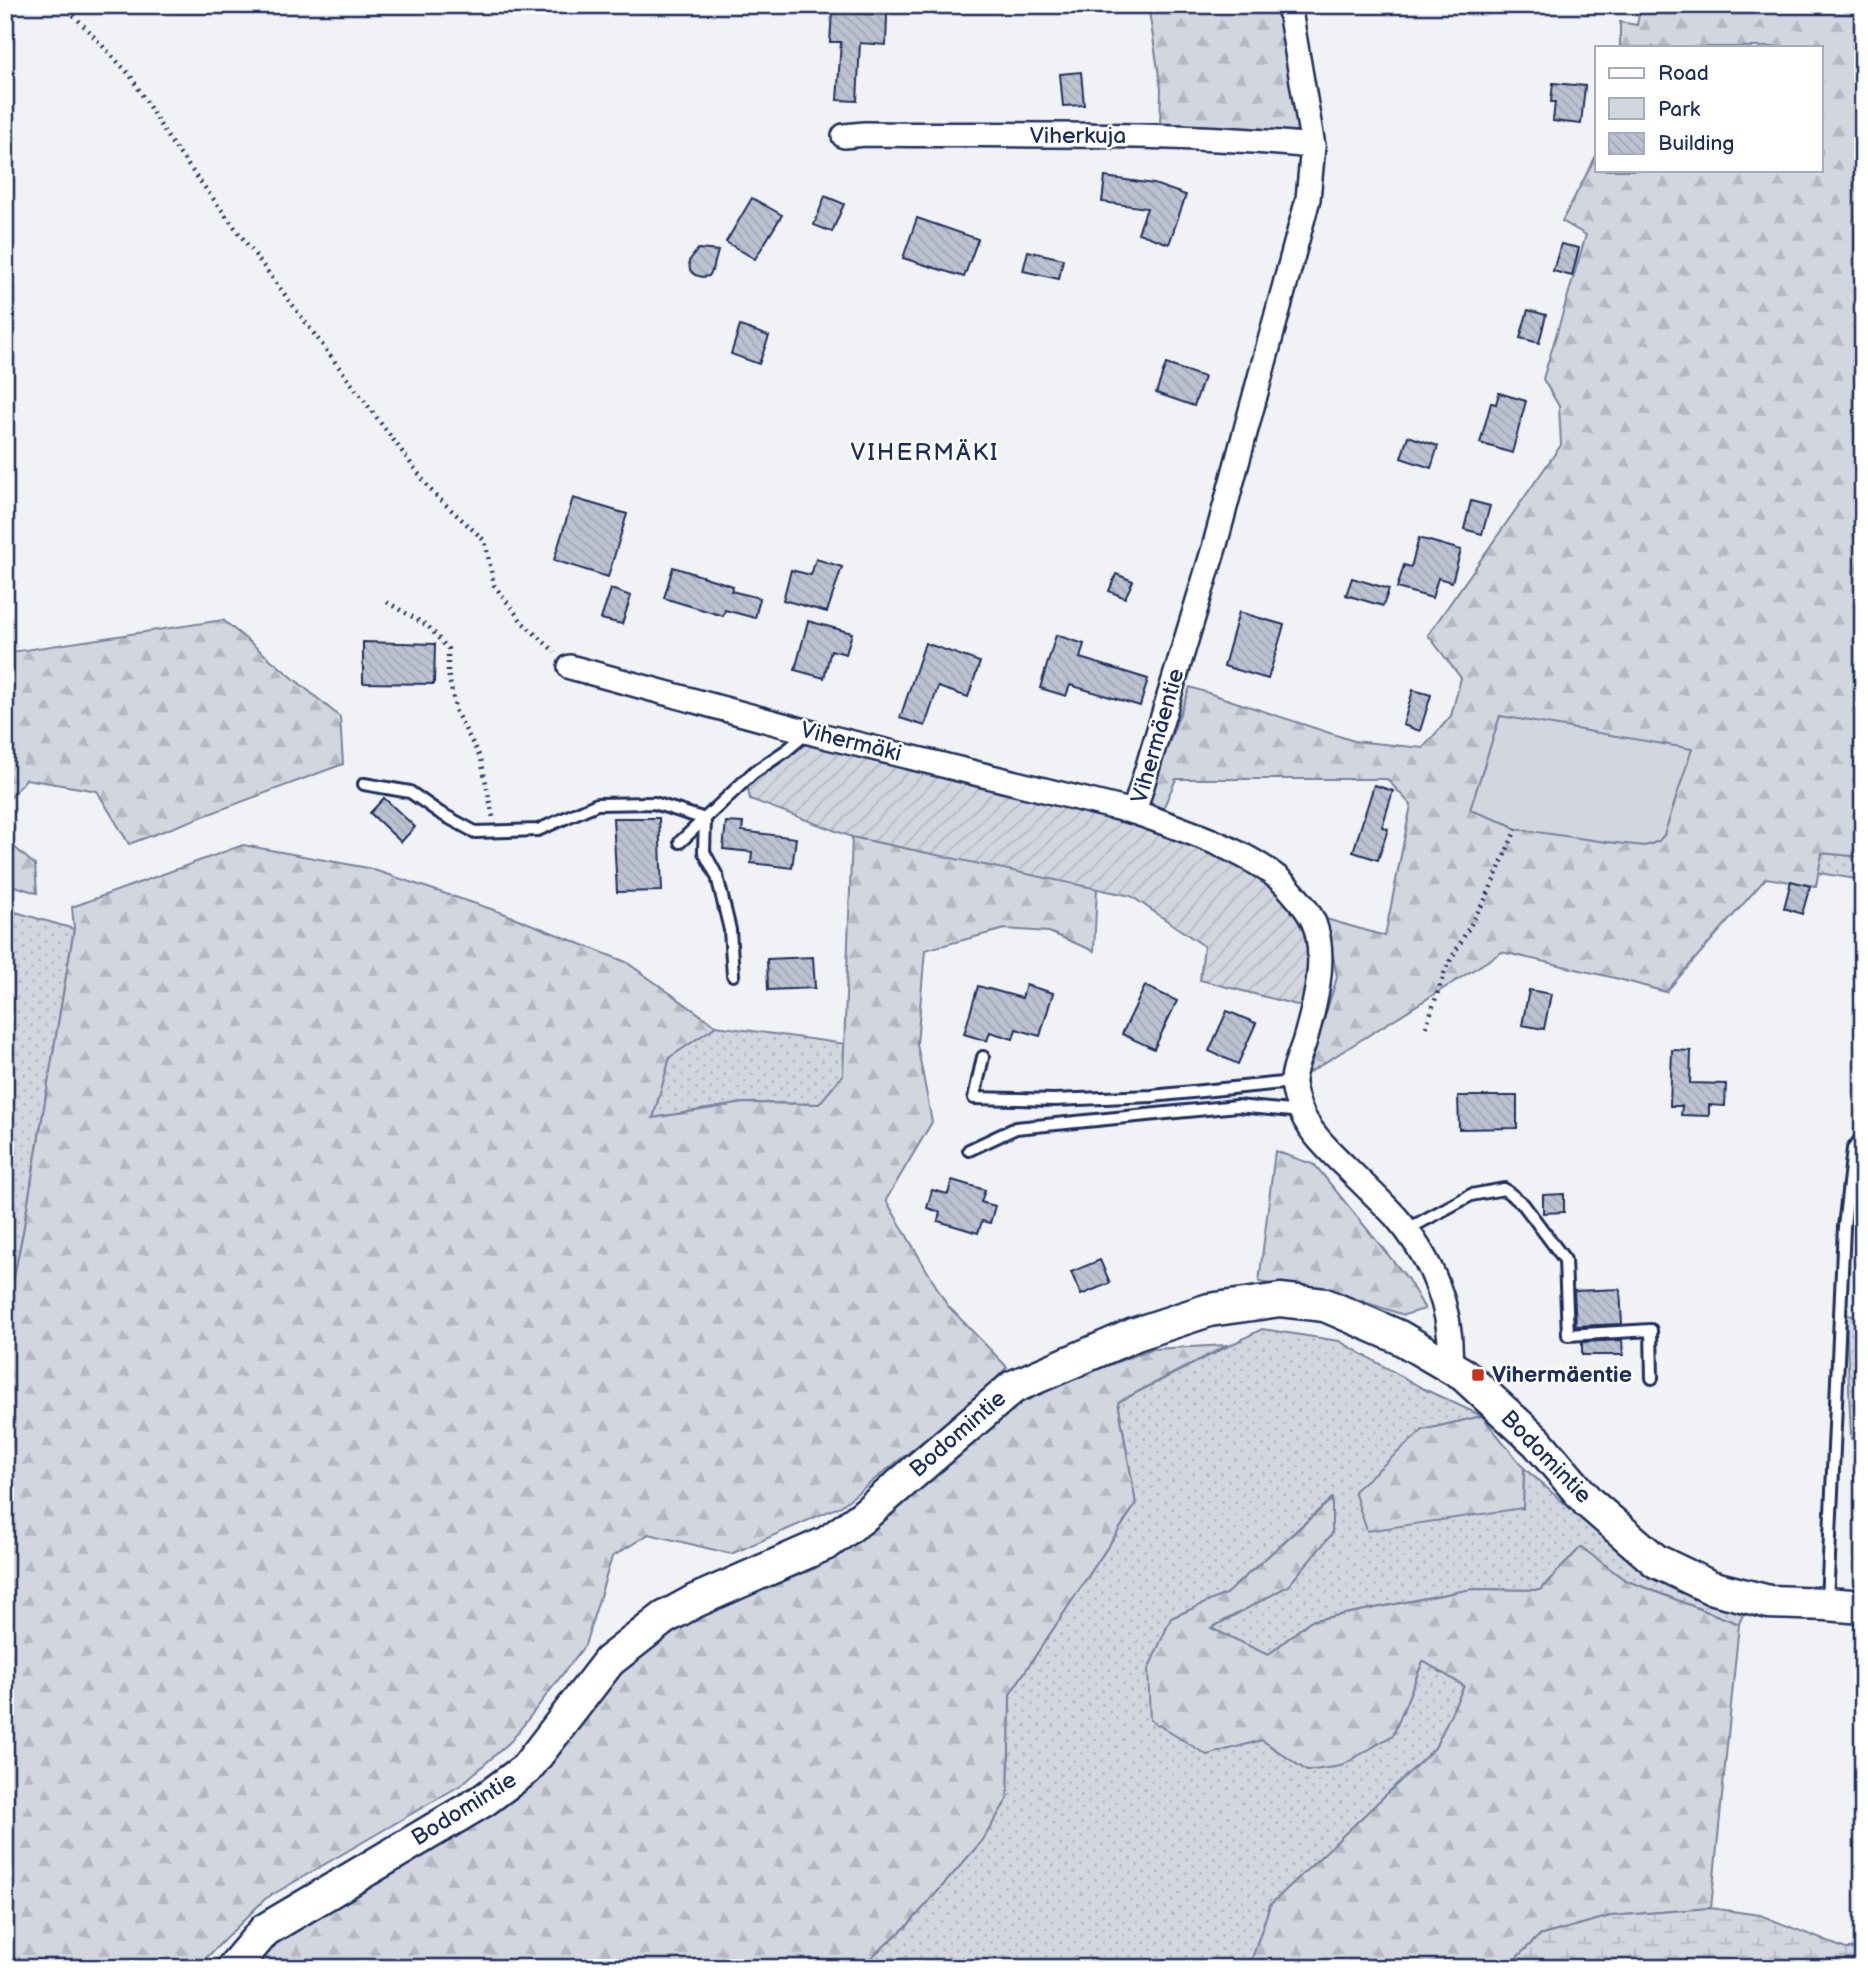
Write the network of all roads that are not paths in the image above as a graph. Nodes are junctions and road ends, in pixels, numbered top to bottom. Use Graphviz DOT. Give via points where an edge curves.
graph roads {
  1 [pos="1289,5"];
  2 [pos="844,136"];
  3 [pos="1313,146"];
  4 [pos="570,667"];
  5 [pos="808,732"];
  6 [pos="364,784"];
  7 [pos="1134,812"];
  8 [pos="705,818"];
  9 [pos="680,842"];
  10 [pos="733,975"];
  11 [pos="983,1057"];
  12 [pos="1293,1082"];
  13 [pos="1301,1112"];
  14 [pos="1863,1136"];
  15 [pos="969,1150"];
  16 [pos="1406,1230"];
  17 [pos="1450,1367"];
  18 [pos="1653,1378"];
  19 [pos="1827,1604"];
  20 [pos="1863,1607"];
  21 [pos="233,1968"];
  1 -- 3 [label="street, Vihermäentie"];
  2 -- 3 [label="street, Viherkuja" via="1097,135"];
  3 -- 7 [label="street, Vihermäentie" via="1302,225 1214,548"];
  4 -- 5 [label="street, Vihermäki"];
  5 -- 7 [label="street, Vihermäki"];
  5 -- 8 [label="lane" via="753,773"];
  6 -- 8 [label="lane" via="410,792 475,832 538,830 597,804 654,803"];
  7 -- 12 [label="street, Vihermäentie" via="1209,839 1267,869 1293,891 1314,923 1321,960 1313,1014"];
  8 -- 9 [label="lane"];
  8 -- 10 [label="lane" via="704,852 717,876 727,916"];
  11 -- 12 [label="lane" via="974,1098 1152,1096"];
  12 -- 13 [label="street"];
  13 -- 15 [label="lane" via="1237,1106 1016,1128"];
  13 -- 16 [label="street" via="1313,1135"];
  14 -- 19 [label="lane" via="1853,1149 1844,1227"];
  16 -- 17 [label="street" via="1425,1257 1441,1294 1449,1324"];
  16 -- 18 [label="lane" via="1472,1195 1504,1189 1523,1204 1564,1259 1568,1335 1651,1330"];
  17 -- 19 [label="street, Bodomintie" via="1528,1434 1587,1502 1656,1560 1710,1587 1769,1602"];
  17 -- 21 [label="street, Bodomintie" via="1399,1337 1325,1305 1280,1300 1209,1310 1136,1334 1013,1387 827,1543 664,1618 609,1661 526,1769 484,1800 265,1930"];
  19 -- 20 [label="street, Bodomintie"];
}
